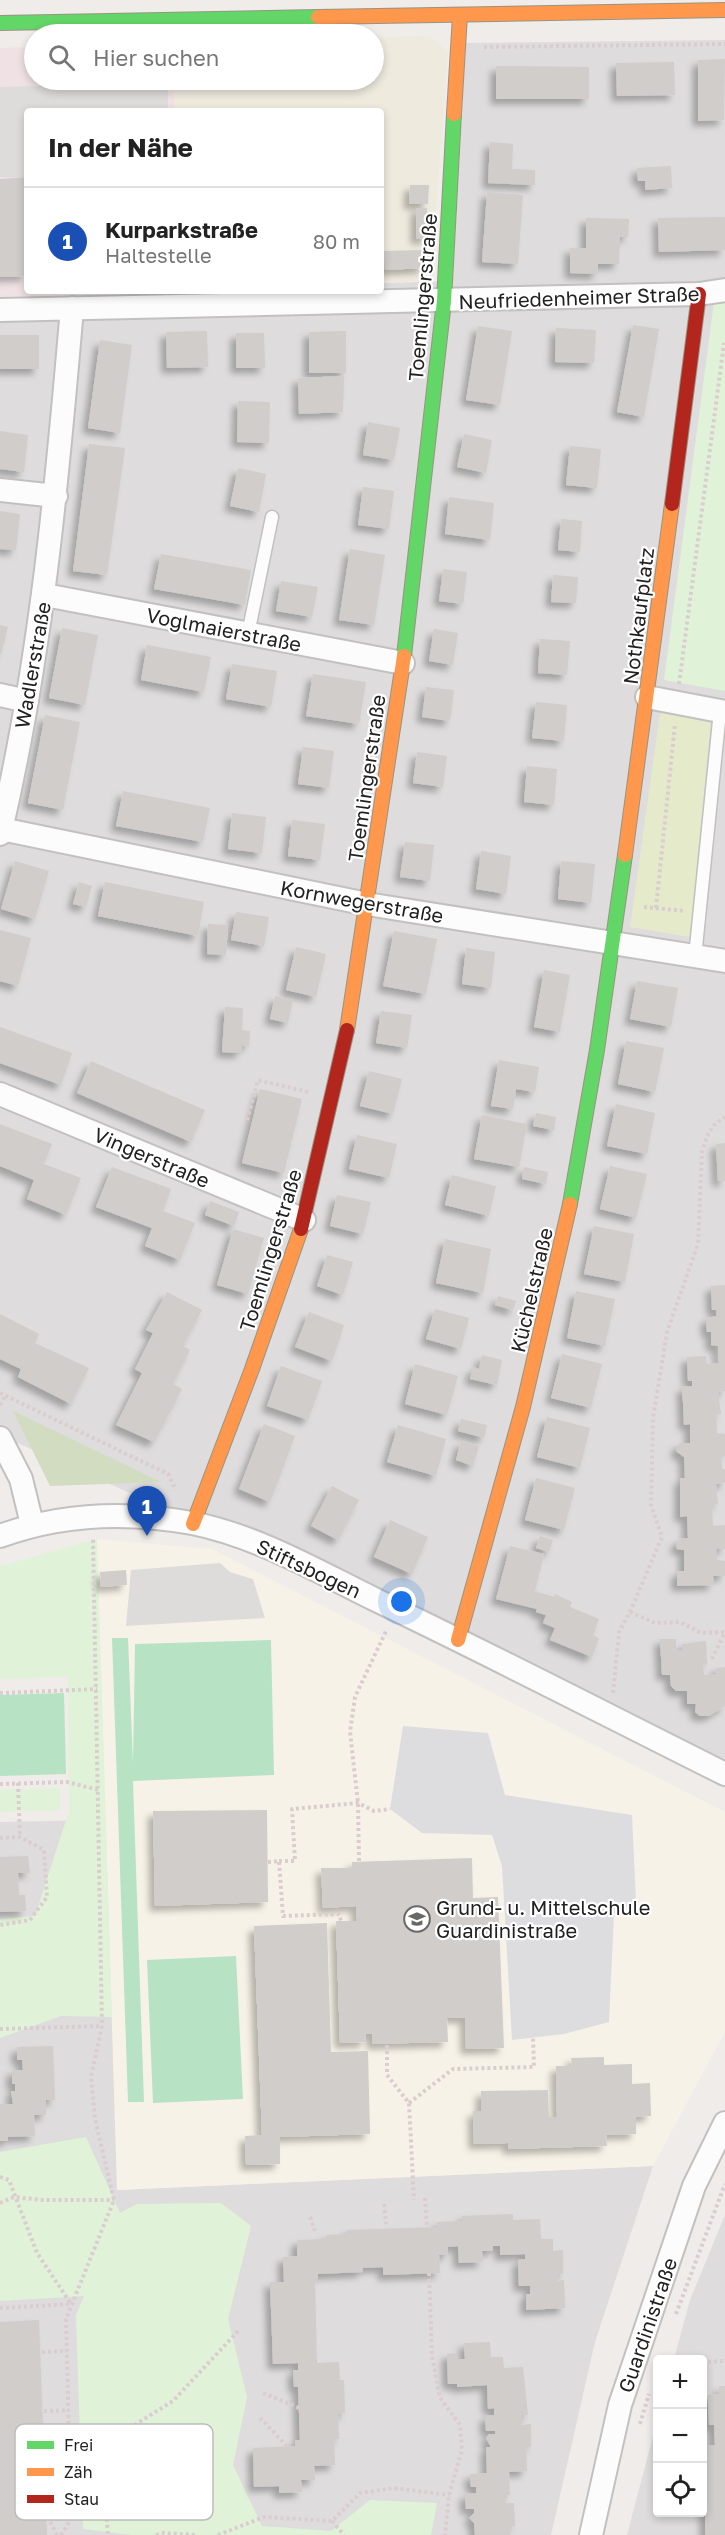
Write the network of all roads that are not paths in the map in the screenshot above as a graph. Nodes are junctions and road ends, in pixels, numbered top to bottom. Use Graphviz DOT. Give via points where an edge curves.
graph roads {
  1 [pos="725,10"];
  2 [pos="460,15"];
  3 [pos="0,23"];
  4 [pos="725,290"];
  5 [pos="699,294"];
  6 [pos="444,301"];
  7 [pos="72,308"];
  8 [pos="0,310"];
  9 [pos="0,490"];
  10 [pos="56,496"];
  11 [pos="272,517"];
  12 [pos="45,596"];
  13 [pos="248,634"];
  14 [pos="403,663"];
  15 [pos="0,695"];
  16 [pos="647,697"];
  17 [pos="27,701"];
  18 [pos="723,712"];
  19 [pos="1,831"];
  20 [pos="368,904"];
  21 [pos="611,943"];
  22 [pos="695,957"];
  23 [pos="725,961"];
  24 [pos="0,1094"];
  25 [pos="304,1220"];
  26 [pos="0,1438"];
  27 [pos="32,1524"];
  28 [pos="194,1524"];
  29 [pos="0,1536"];
  30 [pos="458,1640"];
  31 [pos="725,1774"];
  32 [pos="725,2123"];
  33 [pos="591,2535"];
  1 -- 2 [label="street"];
  2 -- 3 [label="street"];
  2 -- 6 [label="street, Toemlingerstraße"];
  4 -- 5 [label="street, Neufriedenheimer Straße"];
  5 -- 6 [label="street, Neufriedenheimer Straße"];
  5 -- 16 [label="street, Nothkaufplatz"];
  6 -- 7 [label="street, Neufriedenheimer Straße"];
  6 -- 14 [label="street, Toemlingerstraße"];
  7 -- 8 [label="street, Neufriedenheimer Straße"];
  7 -- 10 [label="street, Wadlerstraße"];
  9 -- 10 [label="street"];
  10 -- 12 [label="street, Wadlerstraße"];
  11 -- 13 [label="lane"];
  12 -- 13 [label="street, Voglmaierstraße"];
  12 -- 17 [label="street, Wadlerstraße"];
  13 -- 14 [label="street, Voglmaierstraße"];
  14 -- 20 [label="street, Toemlingerstraße"];
  15 -- 17 [label="street"];
  16 -- 18 [label="street"];
  16 -- 21 [label="street, Nothkaufplatz"];
  17 -- 19 [label="street, Wadlerstraße"];
  18 -- 22 [label="lane"];
  19 -- 20 [label="street, Kornwegerstraße"];
  20 -- 21 [label="street, Kornwegerstraße"];
  20 -- 25 [label="street, Toemlingerstraße" via="345,1042"];
  21 -- 22 [label="street, Kornwegerstraße"];
  21 -- 30 [label="street, Küchelstraße" via="597,1050 565,1230 523,1407"];
  22 -- 23 [label="street, Kornwegerstraße"];
  24 -- 25 [label="street, Vingerstraße"];
  25 -- 28 [label="street, Toemlingerstraße"];
  26 -- 27 [label="street" via="21,1479"];
  27 -- 28 [label="street, Stiftsbogen" via="95,1515"];
  27 -- 29 [label="street, Stiftsbogen"];
  28 -- 30 [label="street, Stiftsbogen" via="258,1543"];
  30 -- 31 [label="street, Stiftsbogen"];
  32 -- 33 [label="street, Guardinistraße" via="694,2186 623,2394"];
}
